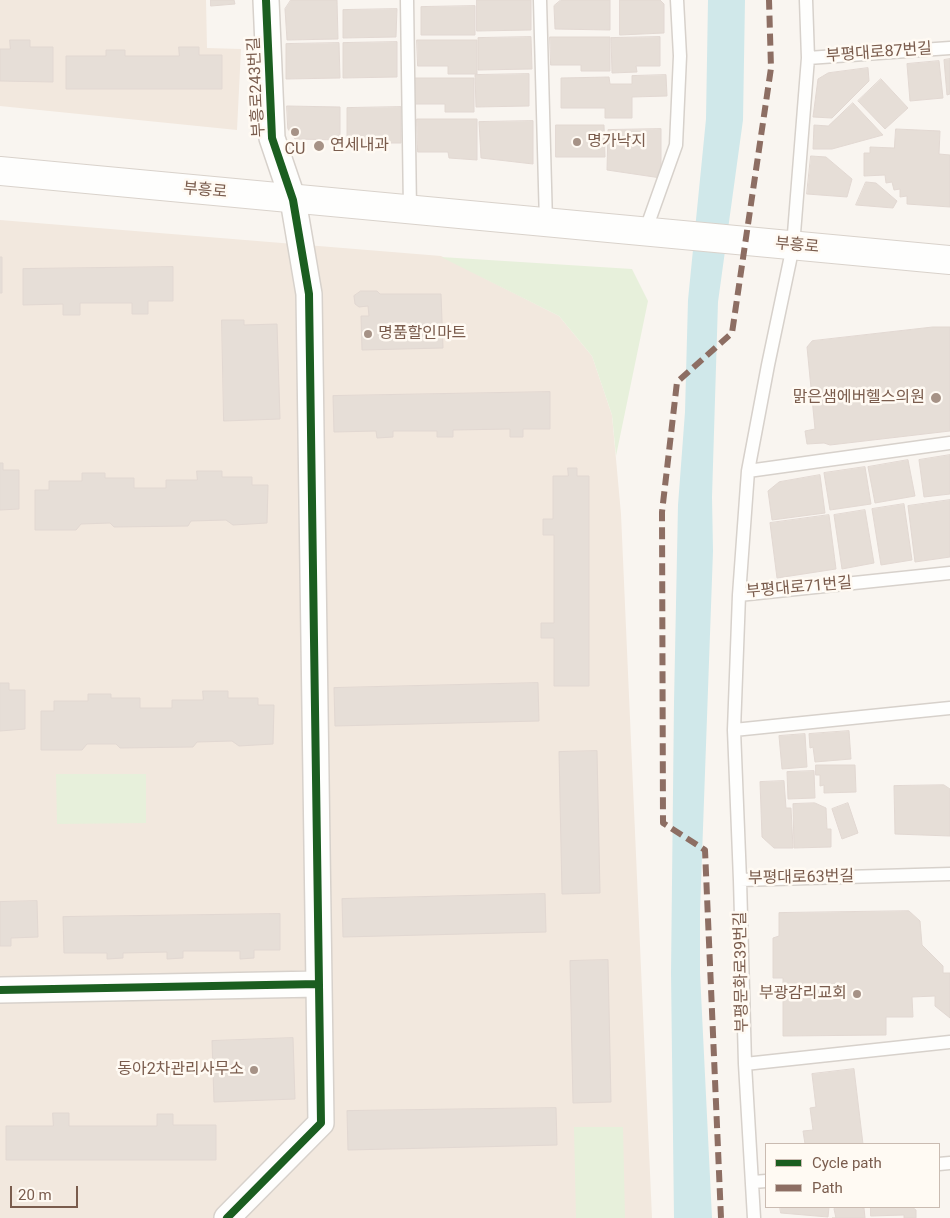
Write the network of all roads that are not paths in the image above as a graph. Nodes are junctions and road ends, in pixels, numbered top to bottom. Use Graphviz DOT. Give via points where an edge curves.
graph roads {
  1 [pos="266,0"];
  2 [pos="407,0"];
  3 [pos="540,0"];
  4 [pos="677,0"];
  5 [pos="806,0"];
  6 [pos="950,48"];
  7 [pos="808,58"];
  8 [pos="0,171"];
  9 [pos="293,200"];
  10 [pos="410,210"];
  11 [pos="546,223"];
  12 [pos="645,232"];
  13 [pos="793,246"];
  14 [pos="950,260"];
  15 [pos="950,442"];
  16 [pos="748,471"];
  17 [pos="950,573"];
  18 [pos="739,595"];
  19 [pos="950,708"];
  20 [pos="734,730"];
  21 [pos="950,874"];
  22 [pos="740,880"];
  23 [pos="319,984"];
  24 [pos="0,990"];
  25 [pos="950,1042"];
  26 [pos="745,1064"];
  27 [pos="765,1181"];
  28 [pos="753,1182"];
  29 [pos="227,1218"];
  30 [pos="754,1218"];
  1 -- 9 [label="street, 부흥로243번길" via="272,138"];
  2 -- 10 [label="lane"];
  3 -- 11 [label="lane"];
  4 -- 12 [label="lane" via="680,56 676,145"];
  5 -- 7 [label="lane, 부평대로71번길"];
  6 -- 7 [label="lane, 부평대로87번길"];
  7 -- 13 [label="lane, 부평대로71번길"];
  8 -- 9 [label="main road, 부흥로"];
  9 -- 10 [label="main road, 부흥로"];
  9 -- 23 [label="street, 부흥로243번길" via="309,294"];
  10 -- 11 [label="main road, 부흥로"];
  11 -- 12 [label="main road, 부흥로"];
  12 -- 13 [label="main road, 부흥로"];
  13 -- 14 [label="main road, 부흥로"];
  13 -- 16 [label="lane, 부평대로71번길"];
  15 -- 16 [label="lane"];
  16 -- 18 [label="lane, 부평대로71번길"];
  17 -- 18 [label="lane, 부평대로71번길"];
  18 -- 20 [label="lane, 부평대로63번길"];
  19 -- 20 [label="lane"];
  20 -- 22 [label="lane, 부평대로63번길"];
  21 -- 22 [label="lane, 부평대로63번길"];
  22 -- 26 [label="lane, 부평문화로39번길"];
  23 -- 24 [label="street"];
  23 -- 29 [label="street, 부흥로243번길" via="321,1122"];
  25 -- 26 [label="lane"];
  26 -- 28 [label="lane, 부평문화로39번길"];
  27 -- 28 [label="lane"];
  28 -- 30 [label="lane, 부평문화로39번길"];
}
